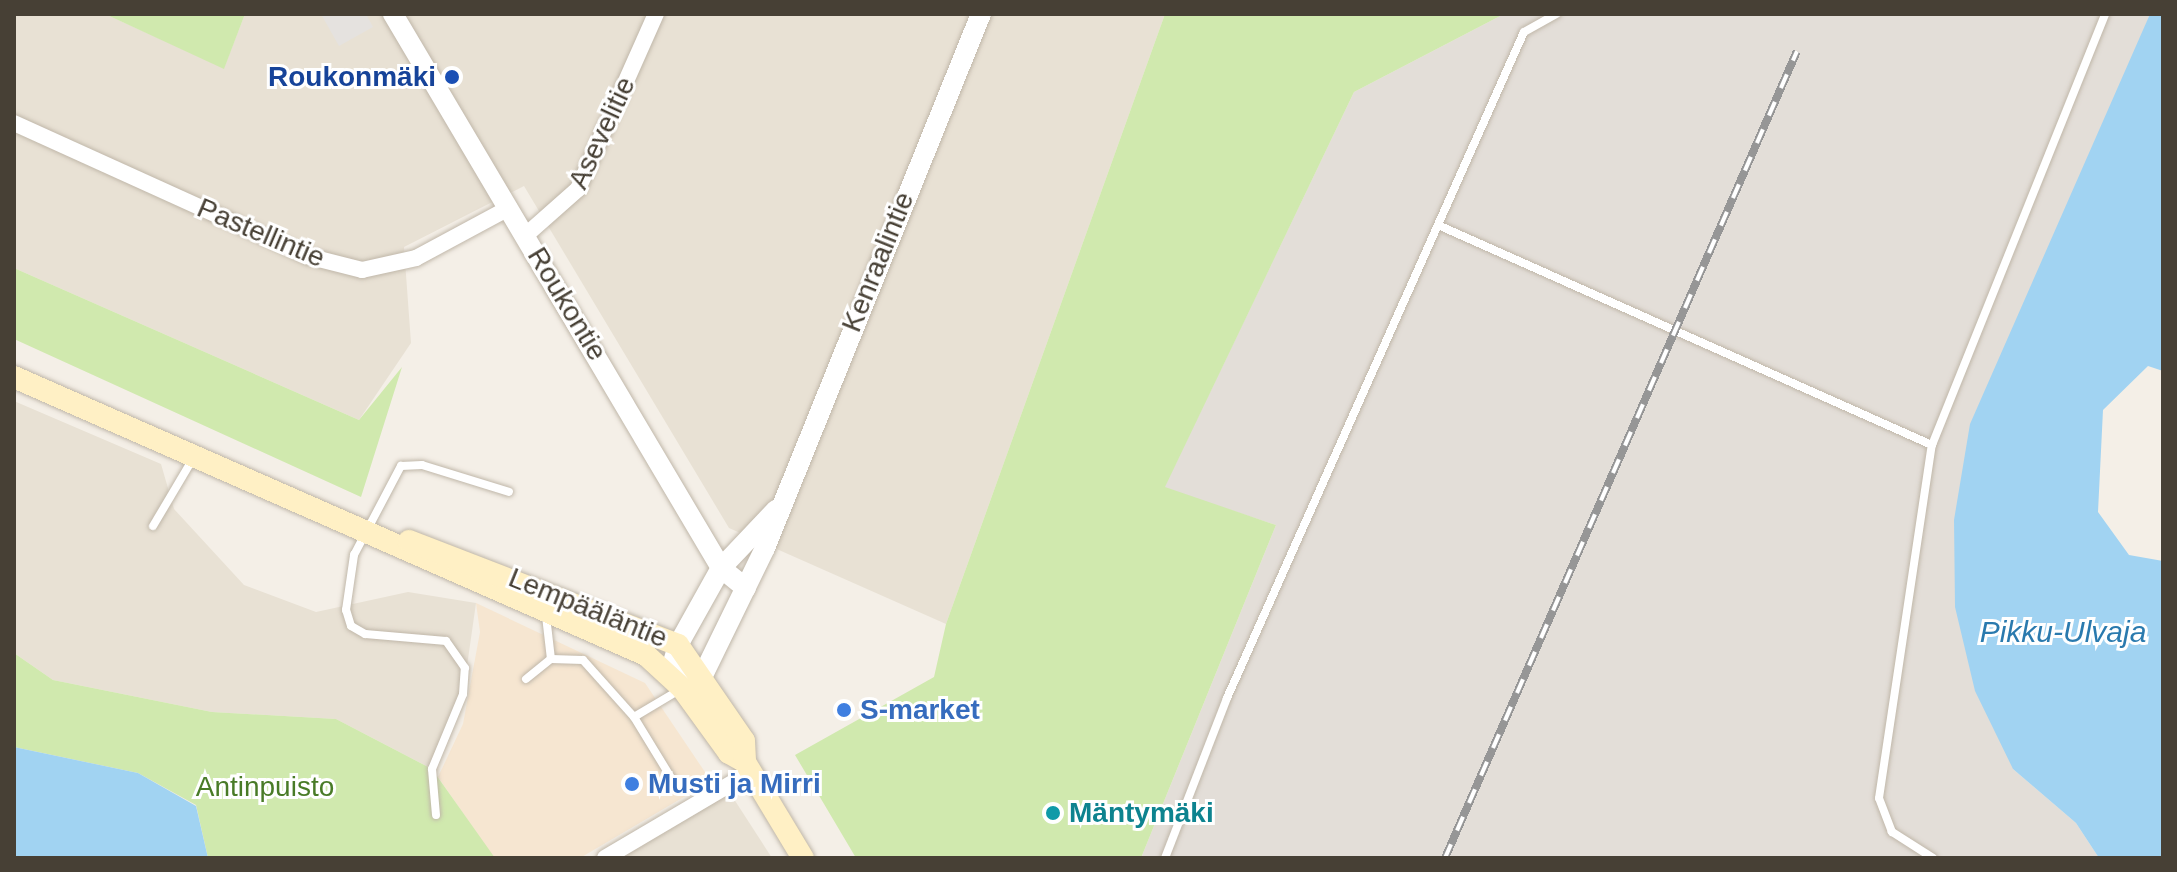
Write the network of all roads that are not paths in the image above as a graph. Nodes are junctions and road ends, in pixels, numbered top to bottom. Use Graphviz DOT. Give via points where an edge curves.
graph roads {
  1 [pos="393,14"];
  2 [pos="656,14"];
  3 [pos="981,14"];
  4 [pos="1556,14"];
  5 [pos="2105,14"];
  6 [pos="14,123"];
  7 [pos="509,208"];
  8 [pos="1438,225"];
  9 [pos="526,235"];
  10 [pos="14,377"];
  11 [pos="1932,445"];
  12 [pos="194,456"];
  13 [pos="509,492"];
  14 [pos="776,510"];
  15 [pos="153,526"];
  16 [pos="366,530"];
  17 [pos="721,568"];
  18 [pos="746,588"];
  19 [pos="545,611"];
  20 [pos="678,645"];
  21 [pos="551,659"];
  22 [pos="703,675"];
  23 [pos="526,679"];
  24 [pos="682,688"];
  25 [pos="634,717"];
  26 [pos="748,767"];
  27 [pos="673,781"];
  28 [pos="436,815"];
  29 [pos="605,858"];
  30 [pos="803,858"];
  31 [pos="1165,858"];
  32 [pos="1933,858"];
  1 -- 7 [label="street, Roukontie"];
  2 -- 9 [label="street, Asevelitie" via="578,189"];
  3 -- 14 [label="street, Kenraalintie"];
  4 -- 8 [label="lane" via="1524,32"];
  5 -- 11 [label="lane"];
  6 -- 7 [label="street, Pastellintie" via="307,256 362,270 416,258"];
  7 -- 9 [label="street, Roukontie"];
  8 -- 11 [label="lane"];
  8 -- 31 [label="lane" via="1227,698"];
  9 -- 17 [label="street, Roukontie"];
  10 -- 12 [label="main road, Lempääläntie"];
  11 -- 32 [label="lane" via="1879,798 1892,832"];
  12 -- 15 [label="lane"];
  12 -- 16 [label="main road, Lempääläntie"];
  13 -- 16 [label="lane" via="422,465 401,466"];
  14 -- 17 [label="street, Kenraalintie"];
  14 -- 18 [label="street, Kenraalintie"];
  16 -- 19 [label="main road, Lempääläntie"];
  16 -- 20 [label="main road, Lempääläntie" via="436,548"];
  16 -- 28 [label="lane" via="354,555 346,610 351,626 365,634 446,641 465,668 463,694 432,769"];
  17 -- 18 [label="street, Roukontie"];
  17 -- 20 [label="street, Kenraalintie"];
  18 -- 22 [label="street, Kenraalintie"];
  19 -- 21 [label="lane"];
  19 -- 24 [label="main road, Lempääläntie" via="646,655"];
  20 -- 22 [label="main road, Lempääläntie"];
  20 -- 24 [label="street" via="673,663"];
  21 -- 23 [label="lane"];
  21 -- 25 [label="lane" via="583,660"];
  22 -- 24 [label="street"];
  22 -- 26 [label="main road, Lempääläntie" via="744,741"];
  24 -- 25 [label="lane"];
  24 -- 26 [label="main road, Lempääläntie" via="726,750"];
  25 -- 27 [label="lane"];
  26 -- 29 [label="street"];
  26 -- 30 [label="main road, Lempääläntie"];
}
